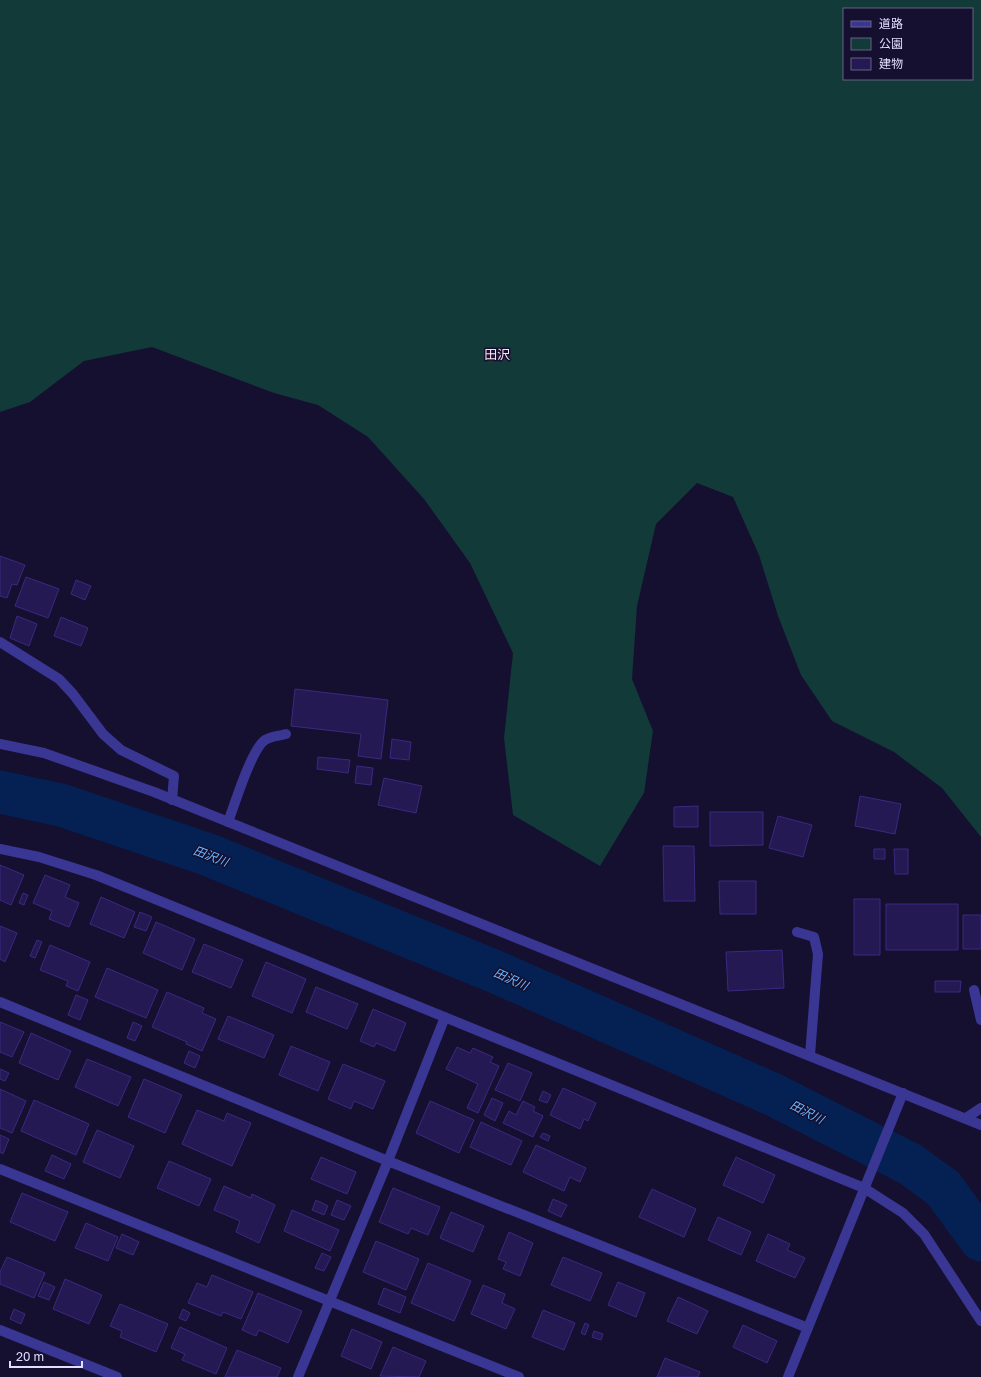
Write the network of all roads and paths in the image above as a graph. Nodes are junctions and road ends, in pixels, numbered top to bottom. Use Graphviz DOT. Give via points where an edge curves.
graph roads {
  1 [pos="0,642"];
  2 [pos="286,734"];
  3 [pos="0,744"];
  4 [pos="172,800"];
  5 [pos="228,822"];
  6 [pos="0,849"];
  7 [pos="797,932"];
  8 [pos="974,990"];
  9 [pos="0,1002"];
  10 [pos="444,1017"];
  11 [pos="981,1020"];
  12 [pos="810,1055"];
  13 [pos="903,1093"];
  14 [pos="981,1108"];
  15 [pos="966,1118"];
  16 [pos="981,1125"];
  17 [pos="388,1161"];
  18 [pos="0,1169"];
  19 [pos="864,1188"];
  20 [pos="330,1300"];
  21 [pos="981,1321"];
  22 [pos="808,1328"];
  23 [pos="0,1330"];
  24 [pos="117,1377"];
  25 [pos="298,1377"];
  26 [pos="519,1377"];
  27 [pos="788,1377"];
  1 -- 4 [label="street" via="59,679 104,734 121,750 174,776"];
  2 -- 5 [label="street" via="263,741 250,764"];
  3 -- 4 [label="street" via="44,753"];
  4 -- 5 [label="street"];
  5 -- 12 [label="street"];
  6 -- 10 [label="street" via="39,857 96,875"];
  7 -- 12 [label="street" via="814,937 818,954"];
  8 -- 11 [label="street"];
  9 -- 17 [label="street"];
  10 -- 17 [label="street"];
  10 -- 19 [label="street"];
  12 -- 13 [label="street"];
  13 -- 15 [label="street"];
  13 -- 19 [label="street"];
  14 -- 15 [label="street"];
  15 -- 16 [label="street"];
  17 -- 20 [label="street"];
  17 -- 22 [label="street"];
  18 -- 20 [label="street"];
  19 -- 21 [label="street" via="903,1213 924,1234"];
  19 -- 22 [label="street"];
  20 -- 25 [label="street"];
  20 -- 26 [label="street"];
  22 -- 27 [label="street"];
  23 -- 24 [label="street"];
}
